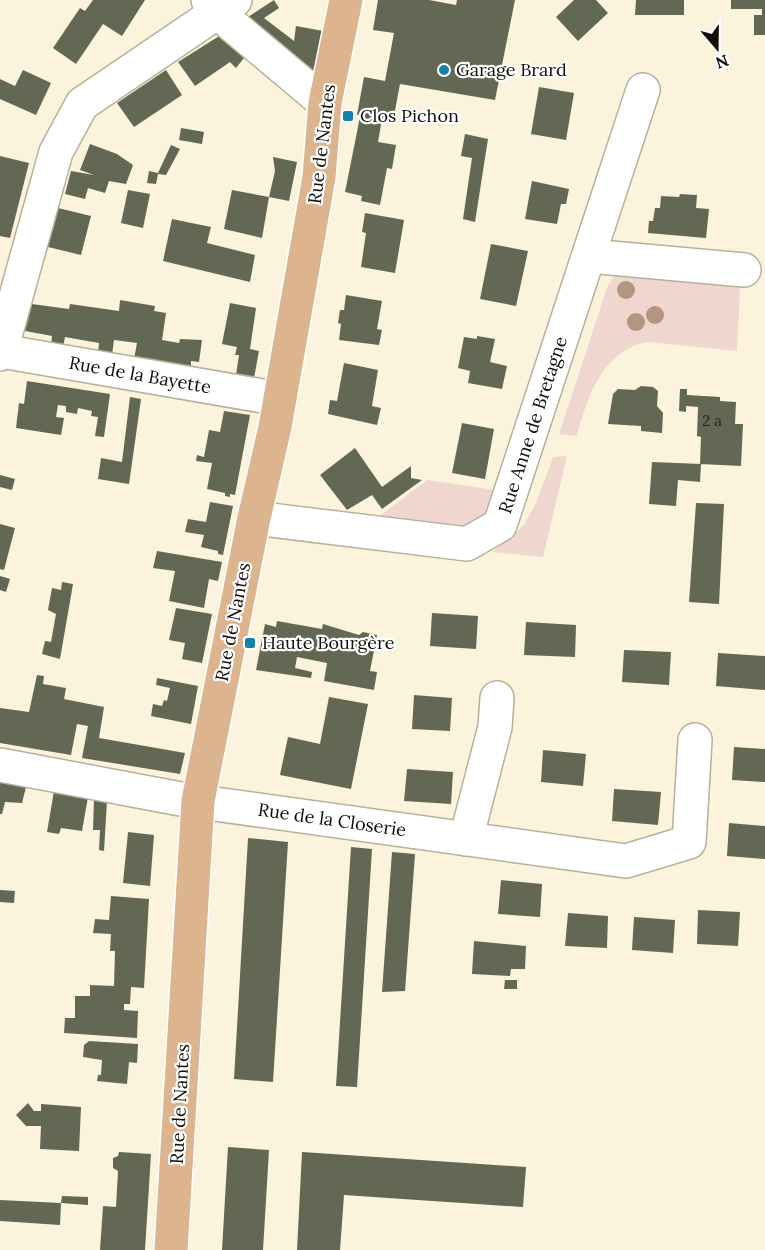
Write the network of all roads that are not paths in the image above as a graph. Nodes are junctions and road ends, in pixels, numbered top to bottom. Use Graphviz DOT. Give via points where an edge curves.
graph roads {
  1 [pos="346,0"];
  2 [pos="220,4"];
  3 [pos="643,90"];
  4 [pos="325,103"];
  5 [pos="589,256"];
  6 [pos="744,270"];
  7 [pos="0,353"];
  8 [pos="280,399"];
  9 [pos="254,518"];
  10 [pos="497,698"];
  11 [pos="695,740"];
  12 [pos="0,765"];
  13 [pos="198,801"];
  14 [pos="466,839"];
  15 [pos="171,1250"];
  1 -- 4 [label="main road, Rue de Nantes"];
  2 -- 4 [label="street"];
  2 -- 7 [label="street" via="82,104 56,152"];
  3 -- 5 [label="street, Rue Anne de Bretagne"];
  4 -- 8 [label="main road, Rue de Nantes" via="319,177"];
  5 -- 6 [label="street"];
  5 -- 9 [label="street, Rue Anne de Bretagne" via="500,525 467,544"];
  7 -- 8 [label="street, Rue de la Bayette"];
  8 -- 9 [label="main road, Rue de Nantes"];
  9 -- 13 [label="main road, Rue de Nantes"];
  10 -- 14 [label="street" via="495,727"];
  11 -- 14 [label="street, Rue de la Closerie" via="689,842 626,861"];
  12 -- 13 [label="street, Rue de la Closerie"];
  13 -- 14 [label="street, Rue de la Closerie"];
  13 -- 15 [label="main road, Rue de Nantes"];
}
